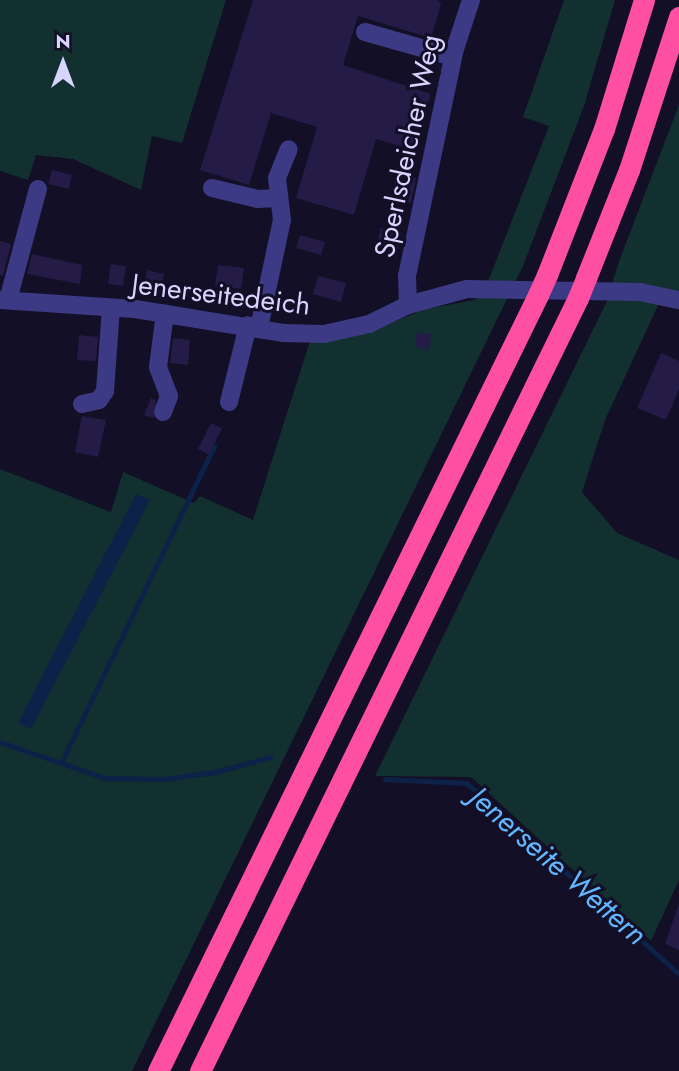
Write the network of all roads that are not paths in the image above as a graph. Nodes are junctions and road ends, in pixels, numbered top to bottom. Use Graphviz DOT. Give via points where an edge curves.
graph roads {
  1 [pos="471,0"];
  2 [pos="644,0"];
  3 [pos="679,17"];
  4 [pos="365,32"];
  5 [pos="453,57"];
  6 [pos="289,149"];
  7 [pos="212,188"];
  8 [pos="38,189"];
  9 [pos="278,198"];
  10 [pos="4,300"];
  11 [pos="679,300"];
  12 [pos="408,305"];
  13 [pos="111,308"];
  14 [pos="165,313"];
  15 [pos="253,326"];
  16 [pos="229,402"];
  17 [pos="82,404"];
  18 [pos="163,412"];
  19 [pos="158,1071"];
  20 [pos="200,1071"];
  1 -- 5 [label="street, Sperlsdeicher Weg"];
  2 -- 19 [label="highway, bridge" via="604,129 538,295"];
  3 -- 20 [label="highway, bridge" via="629,170 578,298"];
  4 -- 5 [label="street"];
  5 -- 12 [label="street, Sperlsdeicher Weg" via="407,276"];
  6 -- 9 [label="street" via="277,177"];
  7 -- 9 [label="street" via="258,199"];
  8 -- 10 [label="street"];
  9 -- 15 [label="street" via="282,220 278,248"];
  10 -- 13 [label="street, Jenerseitedeich"];
  11 -- 12 [label="street, Jenerseitedeich" via="640,292 516,287 467,289"];
  12 -- 15 [label="street, Jenerseitedeich" via="369,324 324,334"];
  13 -- 14 [label="street, Jenerseitedeich"];
  13 -- 17 [label="street" via="105,391 99,400"];
  14 -- 15 [label="street, Jenerseitedeich"];
  14 -- 18 [label="street" via="158,367 169,396"];
  15 -- 16 [label="street"];
}
